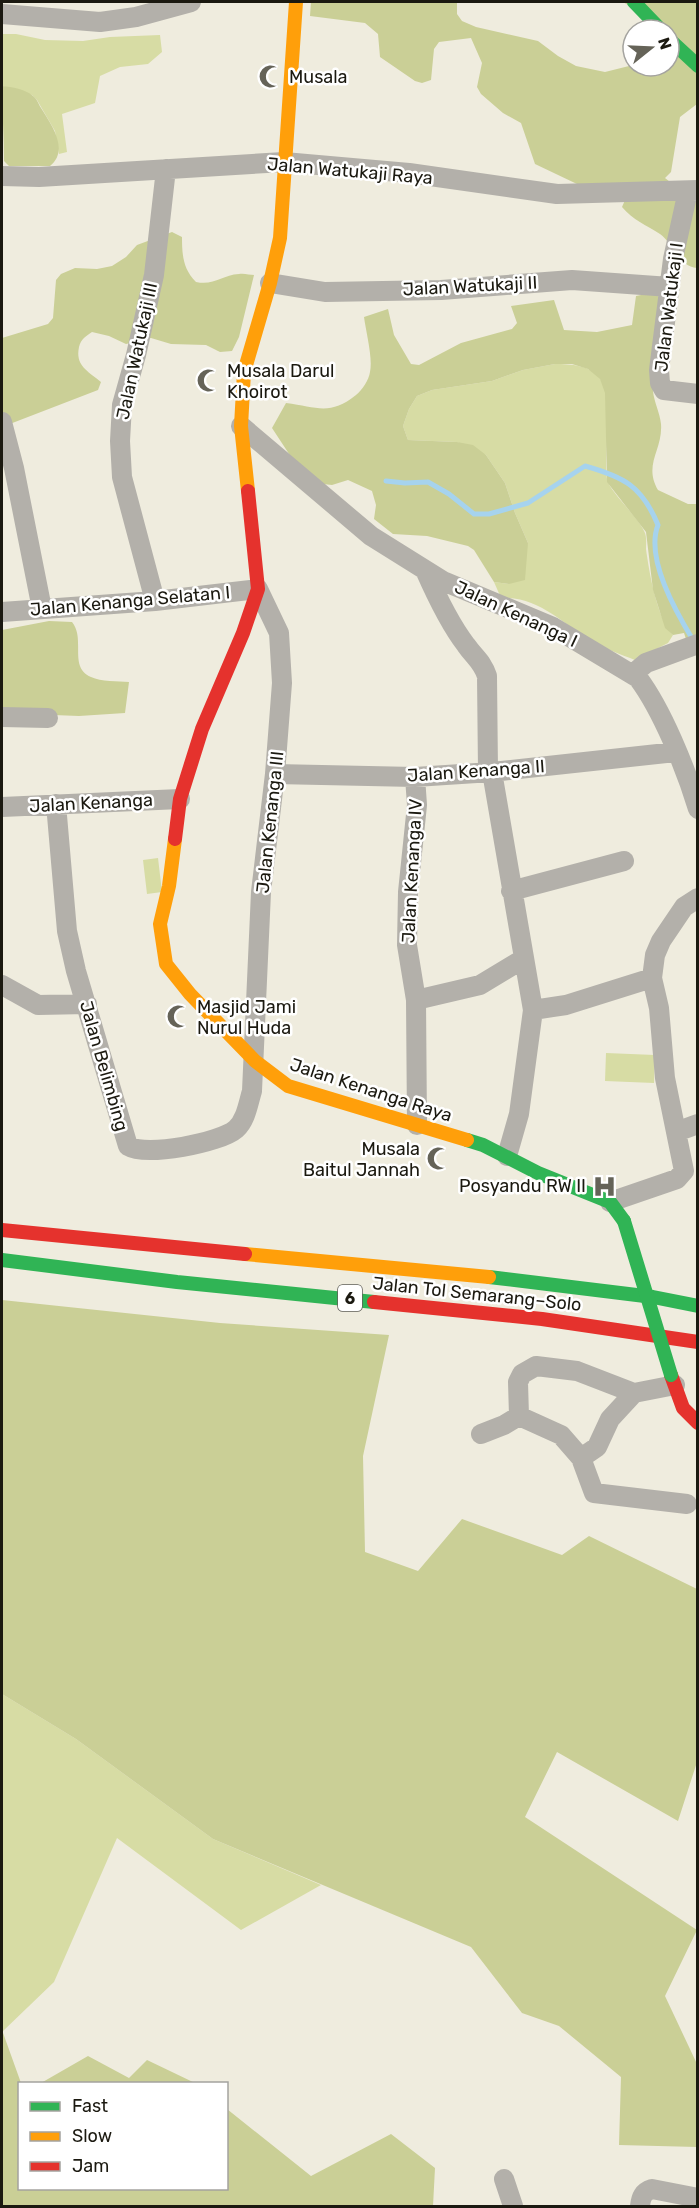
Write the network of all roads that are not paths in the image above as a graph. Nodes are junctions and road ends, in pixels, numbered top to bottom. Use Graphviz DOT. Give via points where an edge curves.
graph roads {
  1 [pos="191,2"];
  2 [pos="296,2"];
  3 [pos="634,2"];
  4 [pos="2,14"];
  5 [pos="649,18"];
  6 [pos="681,50"];
  7 [pos="698,66"];
  8 [pos="284,162"];
  9 [pos="166,169"];
  10 [pos="2,176"];
  11 [pos="693,190"];
  12 [pos="270,283"];
  13 [pos="670,287"];
  14 [pos="698,394"];
  15 [pos="2,422"];
  16 [pos="240,426"];
  17 [pos="8,469"];
  18 [pos="425,570"];
  19 [pos="258,589"];
  20 [pos="155,601"];
  21 [pos="42,609"];
  22 [pos="2,612"];
  23 [pos="695,645"];
  24 [pos="633,674"];
  25 [pos="2,717"];
  26 [pos="48,718"];
  27 [pos="676,752"];
  28 [pos="490,771"];
  29 [pos="275,774"];
  30 [pos="415,777"];
  31 [pos="180,799"];
  32 [pos="56,804"];
  33 [pos="2,807"];
  34 [pos="698,809"];
  35 [pos="624,861"];
  36 [pos="511,891"];
  37 [pos="698,898"];
  38 [pos="523,958"];
  39 [pos="652,978"];
  40 [pos="2,984"];
  41 [pos="416,1000"];
  42 [pos="87,1004"];
  43 [pos="533,1010"];
  44 [pos="255,1061"];
  45 [pos="698,1124"];
  46 [pos="417,1125"];
  47 [pos="676,1132"];
  48 [pos="507,1156"];
  49 [pos="610,1202"];
  50 [pos="2,1230"];
  51 [pos="2,1260"];
  52 [pos="698,1306"];
  53 [pos="698,1342"];
  54 [pos="673,1380"];
  55 [pos="634,1393"];
  56 [pos="519,1416"];
  57 [pos="698,1423"];
  58 [pos="481,1434"];
  59 [pos="581,1458"];
  60 [pos="687,1504"];
  61 [pos="504,2179"];
  62 [pos="698,2198"];
  63 [pos="513,2206"];
  64 [pos="640,2206"];
  1 -- 4 [label="street" via="100,22"];
  2 -- 8 [label="main road"];
  3 -- 5 [label="main road"];
  6 -- 7 [label="main road"];
  8 -- 9 [label="street, Jalan Watukaji Raya"];
  8 -- 11 [label="street, Jalan Watukaji Raya" via="409,173 556,194"];
  8 -- 12 [label="main road" via="279,238"];
  9 -- 10 [label="street, Jalan Watukaji Raya"];
  9 -- 20 [label="street, Jalan Watukaji III" via="154,274 122,405 120,441 122,477"];
  11 -- 13 [label="street, Jalan Watukaji I" via="673,259"];
  12 -- 13 [label="street, Jalan Watukaji II" via="325,292 441,290 572,280"];
  12 -- 16 [label="main road" via="244,372"];
  13 -- 14 [label="street, Jalan Watukaji I" via="660,383 664,390"];
  15 -- 17 [label="street"];
  16 -- 18 [label="street, Jalan Kenanga I" via="348,519"];
  16 -- 19 [label="main road, Jalan Kenanga Raya"];
  17 -- 21 [label="street"];
  18 -- 24 [label="street, Jalan Kenanga I" via="553,627"];
  18 -- 28 [label="street, Jalan Kenanga I" via="466,646 483,663 487,676"];
  19 -- 20 [label="street, Jalan Kenanga Selatan I"];
  19 -- 29 [label="street, Jalan Kenanga III" via="279,633 282,683"];
  19 -- 31 [label="main road, Jalan Kenanga Raya" via="202,729"];
  20 -- 21 [label="street, Jalan Kenanga Selatan I"];
  21 -- 22 [label="street, Jalan Kenanga Selatan I"];
  23 -- 24 [label="street" via="646,663"];
  24 -- 27 [label="street, Jalan Kenanga I" via="647,690"];
  25 -- 26 [label="street"];
  27 -- 28 [label="street, Jalan Kenanga II"];
  27 -- 34 [label="street, Jalan Kenanga I"];
  28 -- 30 [label="street, Jalan Kenanga II"];
  28 -- 36 [label="street"];
  29 -- 30 [label="street, Jalan Kenanga II"];
  29 -- 44 [label="street, Jalan Kenanga III" via="261,892"];
  30 -- 41 [label="street, Jalan Kenanga IV" via="417,805 407,945"];
  31 -- 32 [label="street, Jalan Kenanga"];
  31 -- 44 [label="main road, Jalan Kenanga Raya" via="160,924 166,964"];
  32 -- 33 [label="street, Jalan Kenanga"];
  32 -- 42 [label="street, Jalan Belimbing" via="67,931"];
  35 -- 36 [label="street"];
  36 -- 38 [label="street"];
  37 -- 39 [label="street" via="684,907 662,941 655,955"];
  38 -- 41 [label="street" via="480,985"];
  38 -- 43 [label="street"];
  39 -- 43 [label="street" via="566,1005"];
  39 -- 47 [label="street"];
  40 -- 42 [label="street" via="38,1005"];
  41 -- 46 [label="street, Jalan Kenanga IV"];
  42 -- 44 [label="street, Jalan Belimbing" via="122,1132 128,1146 139,1151 171,1150 235,1130 242,1122 252,1091"];
  43 -- 48 [label="street" via="519,1114"];
  44 -- 46 [label="main road, Jalan Kenanga Raya" via="288,1086"];
  45 -- 47 [label="street"];
  46 -- 48 [label="main road, Jalan Kenanga Raya"];
  47 -- 49 [label="street" via="684,1171 681,1176"];
  48 -- 49 [label="main road, Jalan Kenanga Raya"];
  49 -- 54 [label="main road, bridge" via="624,1221"];
  50 -- 52 [label="main road, Jalan Tol Semarang–Solo / 6" via="488,1277"];
  51 -- 53 [label="main road, Jalan Tol Semarang–Solo / 6" via="603,1326"];
  54 -- 55 [label="street"];
  54 -- 57 [label="main road" via="683,1408"];
  55 -- 56 [label="street" via="577,1371 536,1366 522,1374 518,1382"];
  55 -- 59 [label="street" via="610,1419 597,1447"];
  56 -- 58 [label="street"];
  56 -- 59 [label="street" via="561,1435"];
  59 -- 60 [label="street" via="594,1493"];
  61 -- 63 [label="street"];
  62 -- 64 [label="street" via="652,2189 641,2197"];
}
